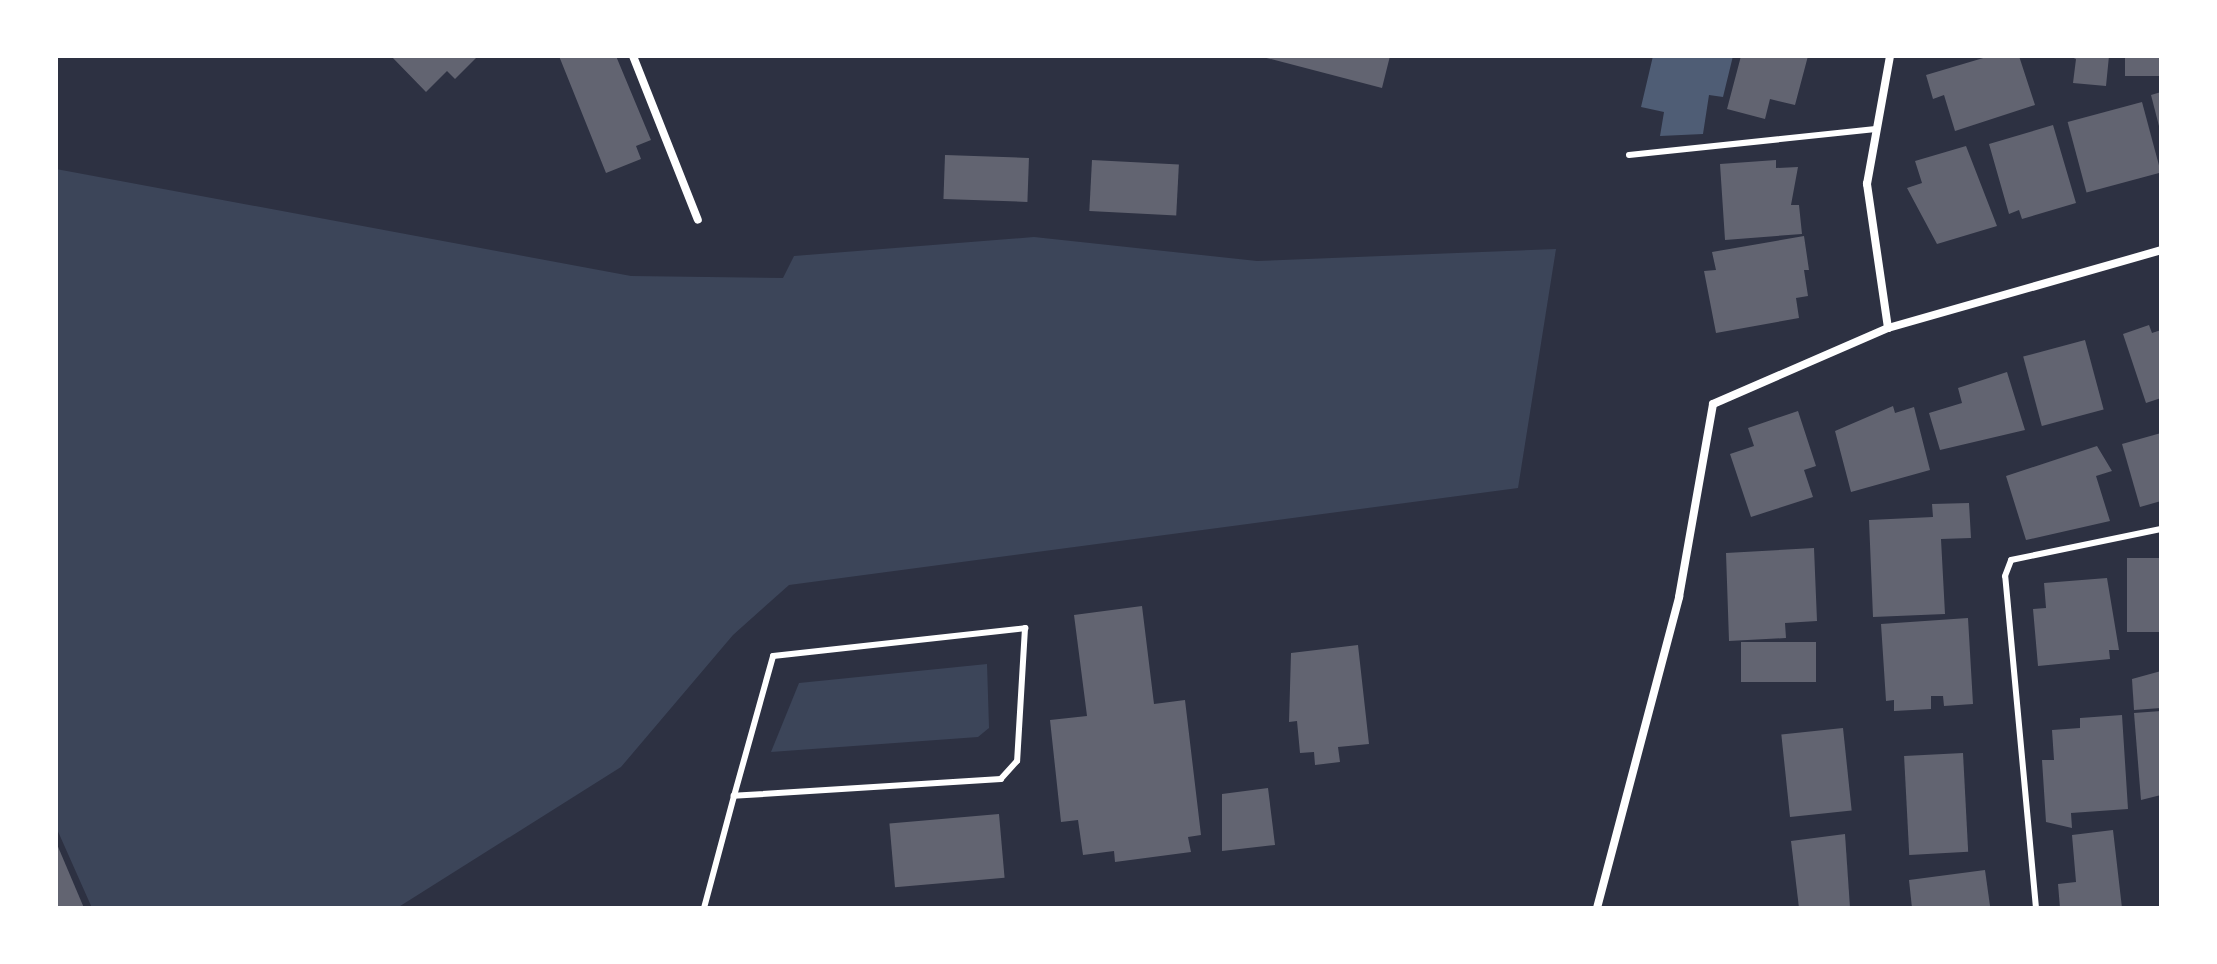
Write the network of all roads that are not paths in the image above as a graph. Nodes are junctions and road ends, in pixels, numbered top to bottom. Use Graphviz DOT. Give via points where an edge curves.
graph roads {
  1 [pos="633,56"];
  2 [pos="1890,56"];
  3 [pos="1876,129"];
  4 [pos="1629,155"];
  5 [pos="698,220"];
  6 [pos="2161,250"];
  7 [pos="1888,328"];
  8 [pos="2161,529"];
  9 [pos="734,796"];
  10 [pos="704,908"];
  11 [pos="1597,908"];
  12 [pos="2036,908"];
  1 -- 5 [label="street"];
  2 -- 3 [label="street"];
  3 -- 4 [label="lane"];
  3 -- 7 [label="street" via="1867,184"];
  6 -- 7 [label="street"];
  7 -- 11 [label="street" via="1713,404 1679,597"];
  8 -- 12 [label="lane" via="2011,560 2005,576"];
  9 -- 9 [label="lane" via="773,656 1025,628 1017,761 1001,779"];
  9 -- 10 [label="lane"];
}
